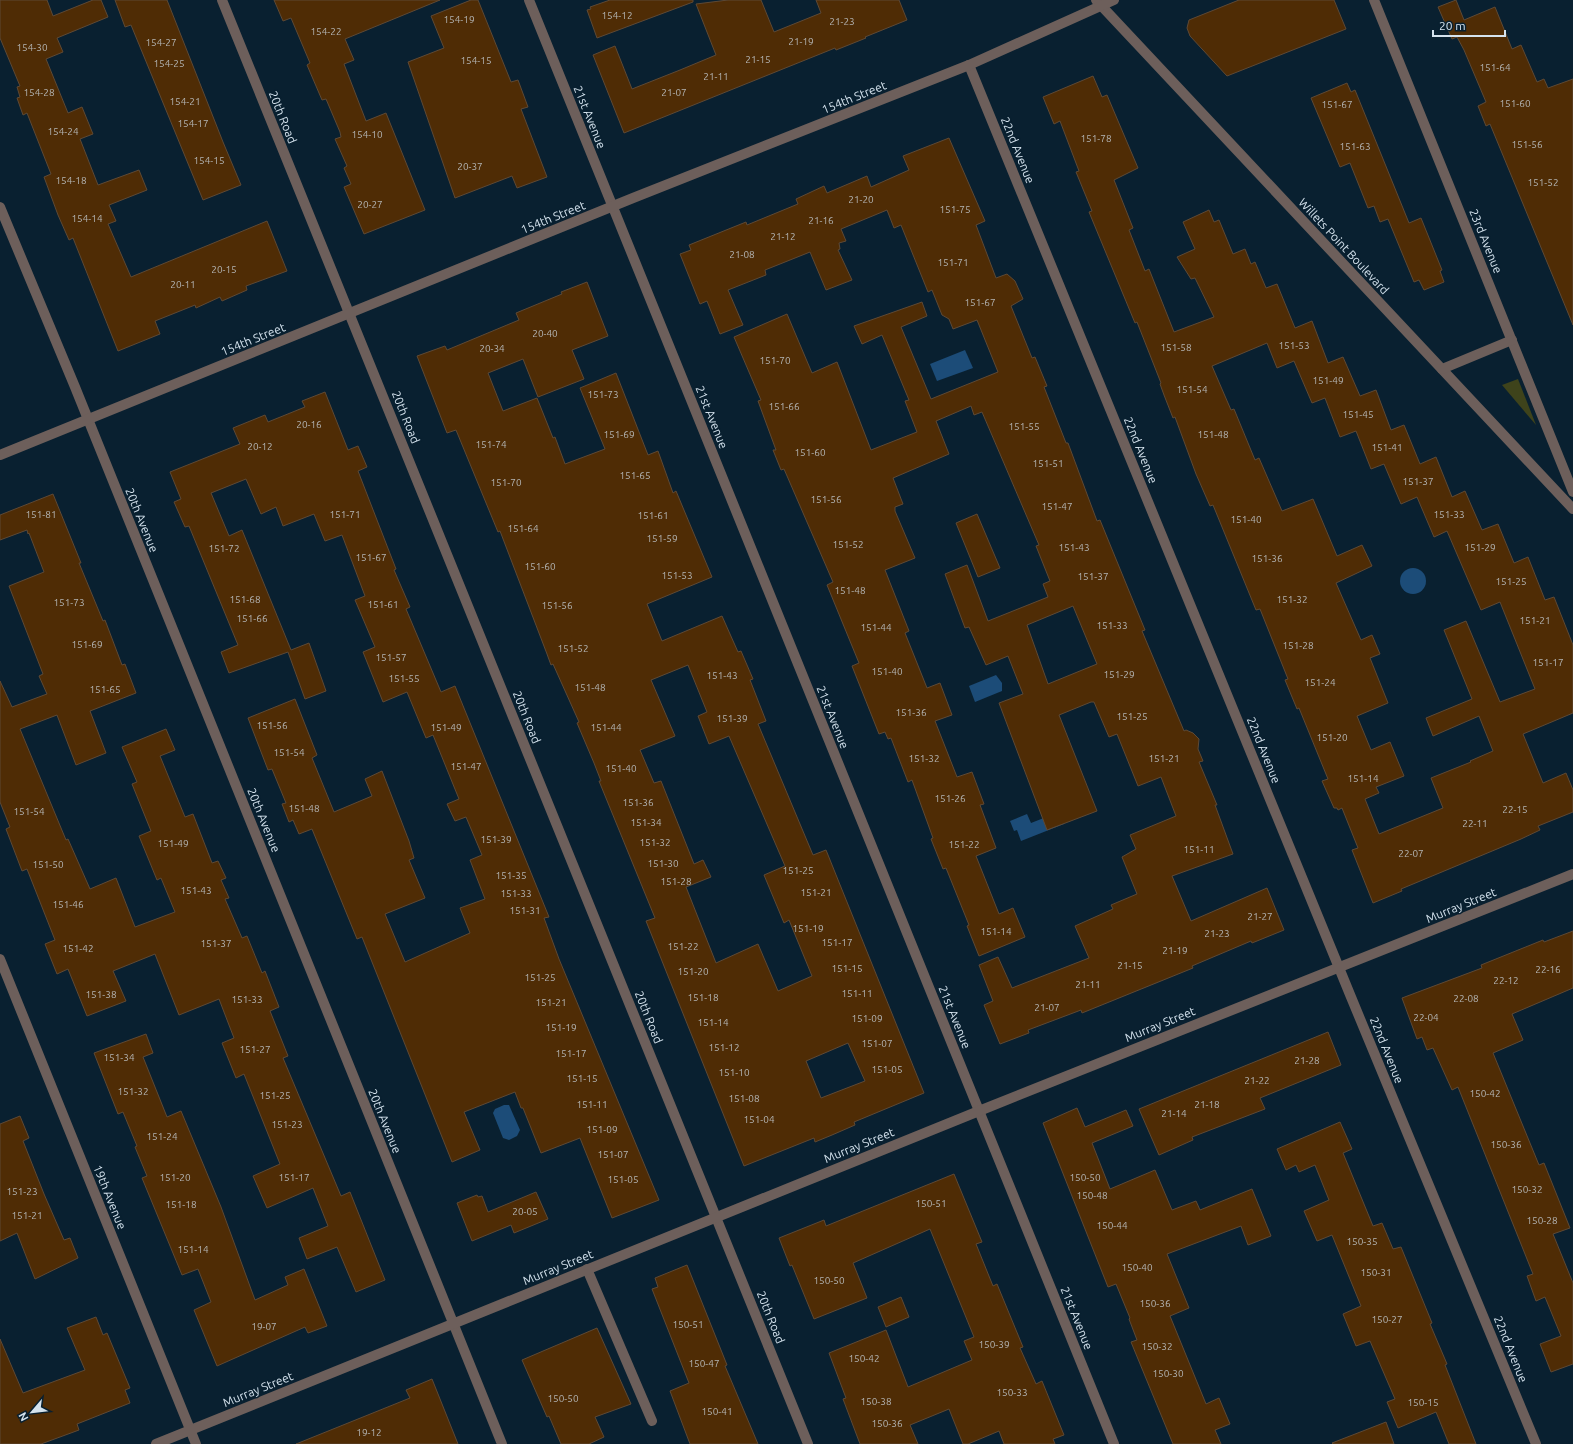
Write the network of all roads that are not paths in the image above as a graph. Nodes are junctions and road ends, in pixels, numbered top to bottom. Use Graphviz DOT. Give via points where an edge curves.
graph roads {
  1 [pos="222,0"];
  2 [pos="529,0"];
  3 [pos="1114,0"];
  4 [pos="1374,0"];
  5 [pos="1098,3"];
  6 [pos="969,65"];
  7 [pos="612,206"];
  8 [pos="0,207"];
  9 [pos="350,314"];
  10 [pos="1512,340"];
  11 [pos="1442,369"];
  12 [pos="87,419"];
  13 [pos="0,455"];
  14 [pos="1573,492"];
  15 [pos="1573,509"];
  16 [pos="1573,874"];
  17 [pos="0,960"];
  18 [pos="1339,967"];
  19 [pos="979,1111"];
  20 [pos="716,1217"];
  21 [pos="587,1269"];
  22 [pos="454,1324"];
  23 [pos="652,1421"];
  24 [pos="191,1430"];
  25 [pos="156,1444"];
  26 [pos="196,1444"];
  27 [pos="502,1444"];
  28 [pos="808,1444"];
  29 [pos="1114,1444"];
  30 [pos="1536,1444"];
  1 -- 9 [label="street, 20th Road"];
  2 -- 7 [label="street, 21st Avenue"];
  3 -- 5 [label="street, 154th Street"];
  4 -- 10 [label="street, 23rd Avenue"];
  5 -- 6 [label="street, 154th Street"];
  5 -- 11 [label="street, Willets Point Boulevard"];
  6 -- 7 [label="street, 154th Street"];
  6 -- 18 [label="street, 22nd Avenue"];
  7 -- 9 [label="street, 154th Street"];
  7 -- 19 [label="street, 21st Avenue"];
  8 -- 12 [label="street, 20th Avenue"];
  9 -- 12 [label="street, 154th Street"];
  9 -- 20 [label="street, 20th Road"];
  10 -- 11 [label="street"];
  10 -- 14 [label="street, 23rd Avenue"];
  11 -- 15 [label="street, Willets Point Boulevard"];
  12 -- 13 [label="street, 154th Street"];
  12 -- 22 [label="street, 20th Avenue"];
  16 -- 18 [label="street, Murray Street"];
  17 -- 24 [label="street, 19th Avenue"];
  18 -- 19 [label="street, Murray Street"];
  18 -- 30 [label="street, 22nd Avenue"];
  19 -- 20 [label="street, Murray Street"];
  19 -- 29 [label="street, 21st Avenue"];
  20 -- 21 [label="street, Murray Street"];
  20 -- 28 [label="street, 20th Road"];
  21 -- 22 [label="street, Murray Street"];
  21 -- 23 [label="street"];
  22 -- 24 [label="street, Murray Street"];
  22 -- 27 [label="street, 20th Avenue"];
  24 -- 25 [label="street, Murray Street"];
  24 -- 26 [label="street, 19th Avenue"];
}
